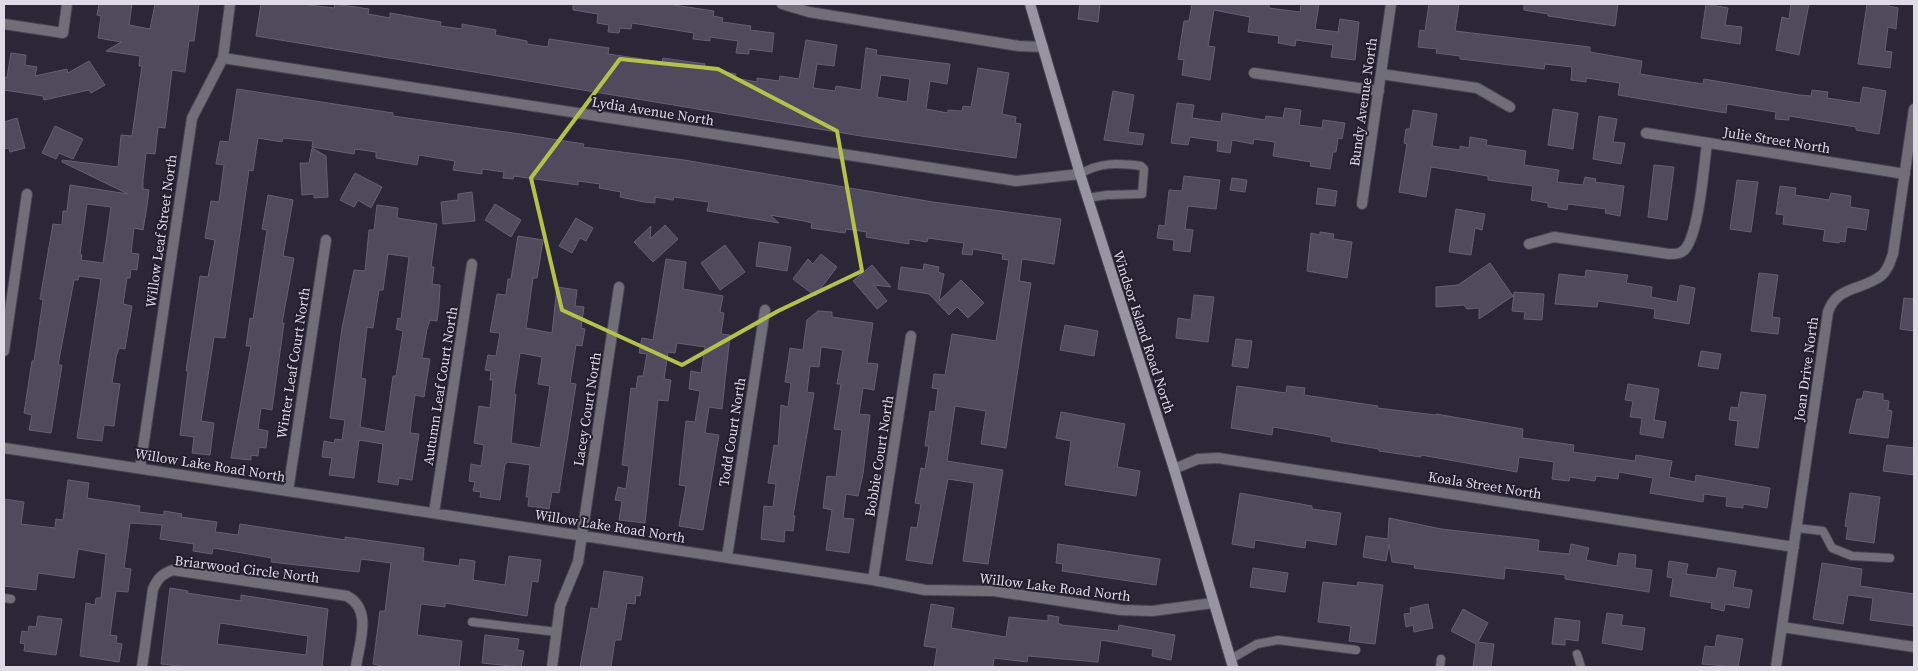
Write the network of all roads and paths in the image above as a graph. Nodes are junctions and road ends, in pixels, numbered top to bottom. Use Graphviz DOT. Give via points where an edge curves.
graph roads {
  1 [pos="67,4"];
  2 [pos="230,4"];
  3 [pos="782,4"];
  4 [pos="1030,4"];
  5 [pos="1391,4"];
  6 [pos="4,24"];
  7 [pos="1043,47"];
  8 [pos="223,58"];
  9 [pos="1254,73"];
  10 [pos="1381,74"];
  11 [pos="1379,91"];
  12 [pos="1510,107"];
  13 [pos="1914,108"];
  14 [pos="1646,133"];
  15 [pos="1707,143"];
  16 [pos="1080,174"];
  17 [pos="1905,174"];
  18 [pos="27,194"];
  19 [pos="1087,198"];
  20 [pos="1362,204"];
  21 [pos="326,240"];
  22 [pos="1529,244"];
  23 [pos="472,264"];
  24 [pos="619,287"];
  25 [pos="765,310"];
  26 [pos="911,336"];
  27 [pos="4,351"];
  28 [pos="4,448"];
  29 [pos="140,468"];
  30 [pos="1174,469"];
  31 [pos="288,491"];
  32 [pos="434,513"];
  33 [pos="1797,528"];
  34 [pos="581,535"];
  35 [pos="1794,547"];
  36 [pos="727,557"];
  37 [pos="1890,558"];
  38 [pos="873,580"];
  39 [pos="1213,602"];
  40 [pos="472,622"];
  41 [pos="1782,627"];
  42 [pos="557,632"];
  43 [pos="1914,647"];
  44 [pos="1356,650"];
  45 [pos="1578,654"];
  46 [pos="1232,663"];
  47 [pos="142,667"];
  48 [pos="356,667"];
  49 [pos="552,667"];
  50 [pos="1581,667"];
  51 [pos="1776,667"];
  1 -- 6 [label="street" via="63,33"];
  2 -- 8 [label="street, Willow Leaf Street North"];
  3 -- 7 [label="street" via="808,12 1019,46"];
  4 -- 7 [label="street, Windsor Island Road North"];
  5 -- 10 [label="street, Bundy Avenue North"];
  7 -- 16 [label="street, Windsor Island Road North"];
  8 -- 16 [label="street, Lydia Avenue North" via="1016,182"];
  8 -- 29 [label="street, Willow Leaf Street North" via="192,118"];
  9 -- 11 [label="street"];
  10 -- 11 [label="street, Bundy Avenue North"];
  10 -- 12 [label="street" via="1477,88"];
  11 -- 20 [label="street, Bundy Avenue North"];
  13 -- 17 [label="street, Joan Drive North"];
  14 -- 15 [label="street, Julie Street North"];
  15 -- 17 [label="street, Julie Street North"];
  15 -- 22 [label="street" via="1694,232 1682,253 1669,254 1554,237"];
  16 -- 19 [label="street, Windsor Island Road North"];
  16 -- 19 [label="lane" via="1093,166 1108,163 1144,169 1142,194"];
  17 -- 33 [label="street, Joan Drive North" via="1889,266 1881,276 1836,297 1828,312"];
  18 -- 27 [label="street"];
  19 -- 30 [label="street, Windsor Island Road North"];
  21 -- 31 [label="street, Winter Leaf Court North"];
  23 -- 32 [label="street, Autumn Leaf Court North"];
  24 -- 34 [label="street, Lacey Court North"];
  25 -- 36 [label="street, Todd Court North"];
  26 -- 38 [label="street, Bobbie Court North"];
  28 -- 29 [label="street, Willow Lake Road North"];
  29 -- 31 [label="street, Willow Lake Road North"];
  30 -- 35 [label="street, Koala Street North" via="1198,459 1218,458"];
  30 -- 39 [label="street, Windsor Island Road North"];
  31 -- 32 [label="street, Willow Lake Road North"];
  32 -- 34 [label="street, Willow Lake Road North"];
  33 -- 35 [label="street, Joan Drive North"];
  33 -- 37 [label="lane" via="1823,531 1832,548 1852,556"];
  34 -- 36 [label="street, Willow Lake Road North"];
  34 -- 42 [label="street, Lacey Court North" via="578,562 560,606"];
  35 -- 41 [label="street, Joan Drive North"];
  36 -- 38 [label="street, Willow Lake Road North"];
  38 -- 39 [label="street, Willow Lake Road North" via="925,590 994,591 1120,610 1152,611"];
  39 -- 46 [label="street, Windsor Island Road North"];
  40 -- 42 [label="lane"];
  41 -- 43 [label="street"];
  41 -- 51 [label="street, Joan Drive North"];
  42 -- 49 [label="street, Lacey Court North"];
  44 -- 46 [label="lane" via="1278,640 1257,644"];
  45 -- 50 [label="lane"];
  47 -- 48 [label="street, Briarwood Circle North" via="153,589 157,579 173,570 347,596 360,606 363,615"];
}
